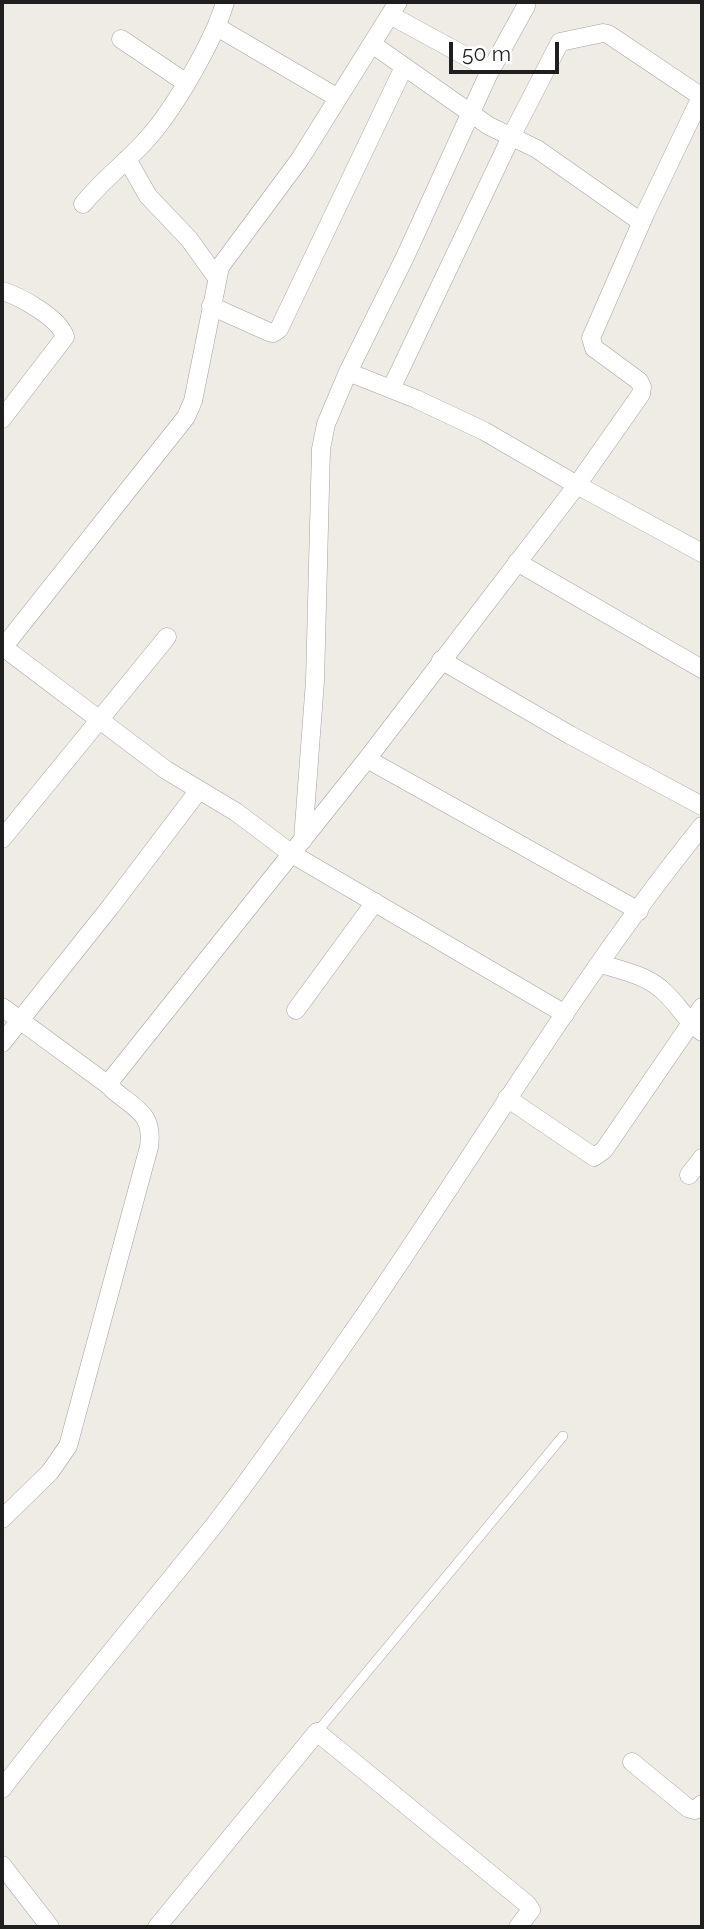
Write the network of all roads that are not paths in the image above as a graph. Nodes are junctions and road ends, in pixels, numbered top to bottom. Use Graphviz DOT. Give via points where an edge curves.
graph roads {
  1 [pos="225,2"];
  2 [pos="526,6"];
  3 [pos="394,8"];
  4 [pos="217,27"];
  5 [pos="121,39"];
  6 [pos="372,44"];
  7 [pos="404,67"];
  8 [pos="491,70"];
  9 [pos="185,82"];
  10 [pos="702,96"];
  11 [pos="338,98"];
  12 [pos="471,113"];
  13 [pos="511,137"];
  14 [pos="127,159"];
  15 [pos="83,204"];
  16 [pos="641,222"];
  17 [pos="217,278"];
  18 [pos="2,291"];
  19 [pos="211,306"];
  20 [pos="348,372"];
  21 [pos="391,388"];
  22 [pos="2,419"];
  23 [pos="577,485"];
  24 [pos="702,553"];
  25 [pos="517,562"];
  26 [pos="167,637"];
  27 [pos="2,648"];
  28 [pos="441,660"];
  29 [pos="702,668"];
  30 [pos="99,719"];
  31 [pos="367,759"];
  32 [pos="199,790"];
  33 [pos="702,806"];
  34 [pos="702,827"];
  35 [pos="2,839"];
  36 [pos="298,847"];
  37 [pos="375,902"];
  38 [pos="639,911"];
  39 [pos="601,964"];
  40 [pos="2,1007"];
  41 [pos="702,1007"];
  42 [pos="296,1010"];
  43 [pos="565,1014"];
  44 [pos="20,1021"];
  45 [pos="696,1028"];
  46 [pos="2,1043"];
  47 [pos="111,1087"];
  48 [pos="508,1098"];
  49 [pos="702,1158"];
  50 [pos="689,1175"];
  51 [pos="563,1436"];
  52 [pos="2,1519"];
  53 [pos="317,1732"];
  54 [pos="632,1762"];
  55 [pos="2,1789"];
  56 [pos="702,1804"];
  57 [pos="5,1869"];
  58 [pos="50,1927"];
  59 [pos="157,1927"];
  60 [pos="518,1927"];
  1 -- 4 [label="street"];
  2 -- 8 [label="street"];
  3 -- 6 [label="street"];
  3 -- 8 [label="street"];
  4 -- 9 [label="street"];
  4 -- 11 [label="street"];
  5 -- 9 [label="street"];
  6 -- 7 [label="street"];
  6 -- 11 [label="street"];
  7 -- 12 [label="street"];
  7 -- 19 [label="street" via="279,329 269,332"];
  8 -- 12 [label="street"];
  9 -- 14 [label="street" via="155,130"];
  10 -- 13 [label="street" via="608,34 563,40"];
  10 -- 16 [label="street"];
  11 -- 17 [label="street" via="300,159 226,258"];
  12 -- 13 [label="street"];
  12 -- 20 [label="street"];
  13 -- 16 [label="street" via="537,149"];
  13 -- 21 [label="street"];
  14 -- 15 [label="street"];
  14 -- 17 [label="street" via="148,196 189,239"];
  16 -- 23 [label="street" via="591,345 633,374 642,387 641,394"];
  17 -- 19 [label="street"];
  18 -- 22 [label="street" via="54,321 65,337"];
  19 -- 27 [label="street" via="186,417"];
  20 -- 21 [label="street"];
  20 -- 36 [label="street" via="326,424 321,449 315,681"];
  21 -- 23 [label="street" via="484,430"];
  23 -- 24 [label="street"];
  23 -- 25 [label="street"];
  25 -- 28 [label="street"];
  25 -- 29 [label="street"];
  26 -- 30 [label="street"];
  27 -- 30 [label="street"];
  28 -- 31 [label="street"];
  28 -- 33 [label="street"];
  30 -- 32 [label="street"];
  30 -- 35 [label="street"];
  31 -- 36 [label="street"];
  31 -- 38 [label="street"];
  32 -- 36 [label="street"];
  32 -- 44 [label="street"];
  34 -- 38 [label="street"];
  36 -- 37 [label="street"];
  36 -- 47 [label="street"];
  37 -- 42 [label="street"];
  37 -- 43 [label="street"];
  38 -- 39 [label="street"];
  39 -- 43 [label="street"];
  39 -- 45 [label="street" via="660,987"];
  40 -- 44 [label="street"];
  41 -- 45 [label="street"];
  43 -- 48 [label="street"];
  44 -- 46 [label="street"];
  44 -- 47 [label="street"];
  45 -- 48 [label="street" via="604,1150 594,1157"];
  47 -- 52 [label="street" via="150,1124 149,1147 68,1446 34,1490"];
  48 -- 55 [label="street" via="354,1331 214,1526"];
  49 -- 50 [label="street"];
  51 -- 53 [label="lane"];
  53 -- 59 [label="street"];
  53 -- 60 [label="street" via="527,1904 531,1910"];
  54 -- 56 [label="street" via="688,1808 695,1810"];
  57 -- 58 [label="street"];
}
